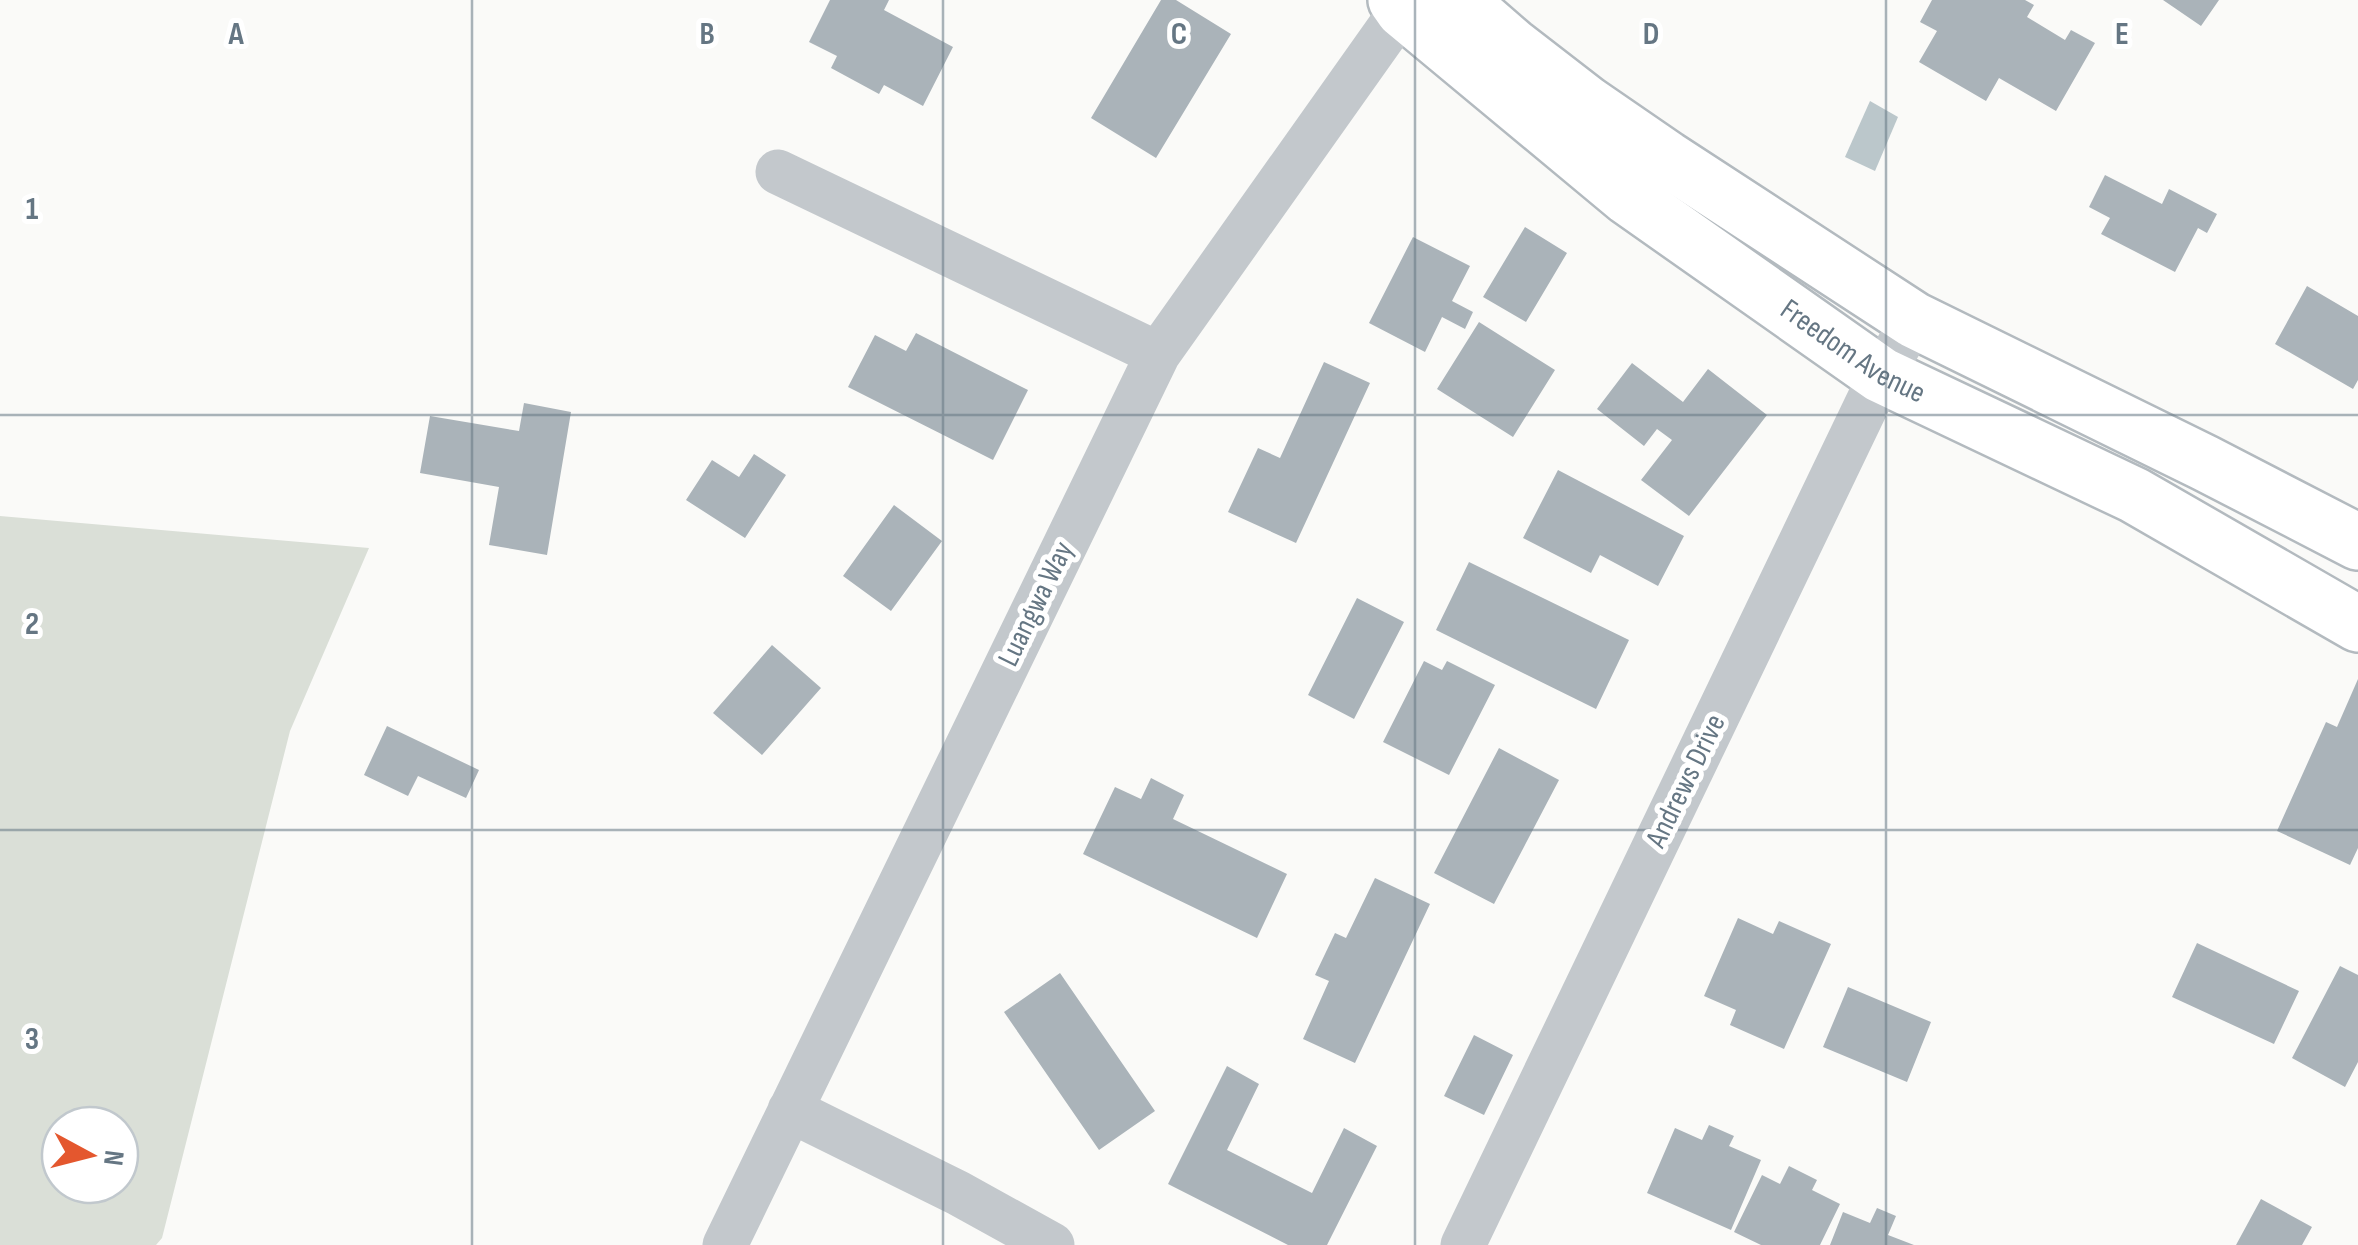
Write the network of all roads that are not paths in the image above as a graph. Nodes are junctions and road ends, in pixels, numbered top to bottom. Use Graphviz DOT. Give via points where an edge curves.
graph roads {
  1 [pos="1459,0"];
  2 [pos="1403,3"];
  3 [pos="778,172"];
  4 [pos="1914,320"];
  5 [pos="1158,354"];
  6 [pos="1881,376"];
  7 [pos="2358,542"];
  8 [pos="2358,624"];
  9 [pos="790,1110"];
  10 [pos="725,1245"];
  11 [pos="1052,1245"];
  12 [pos="1463,1245"];
  1 -- 4 [label="main road, Freedom Avenue" via="1603,115"];
  2 -- 5 [label="street, Luangwa Way"];
  2 -- 6 [label="main road, Freedom Avenue" via="1628,198"];
  3 -- 5 [label="street"];
  4 -- 6 [label="street, Andrews Drive"];
  4 -- 7 [label="main road, Freedom Avenue"];
  5 -- 9 [label="street, Luangwa Way"];
  6 -- 8 [label="main road, Freedom Avenue" via="2134,496"];
  6 -- 12 [label="street, Andrews Drive"];
  9 -- 10 [label="street, Luangwa Way"];
  9 -- 11 [label="street"];
}
